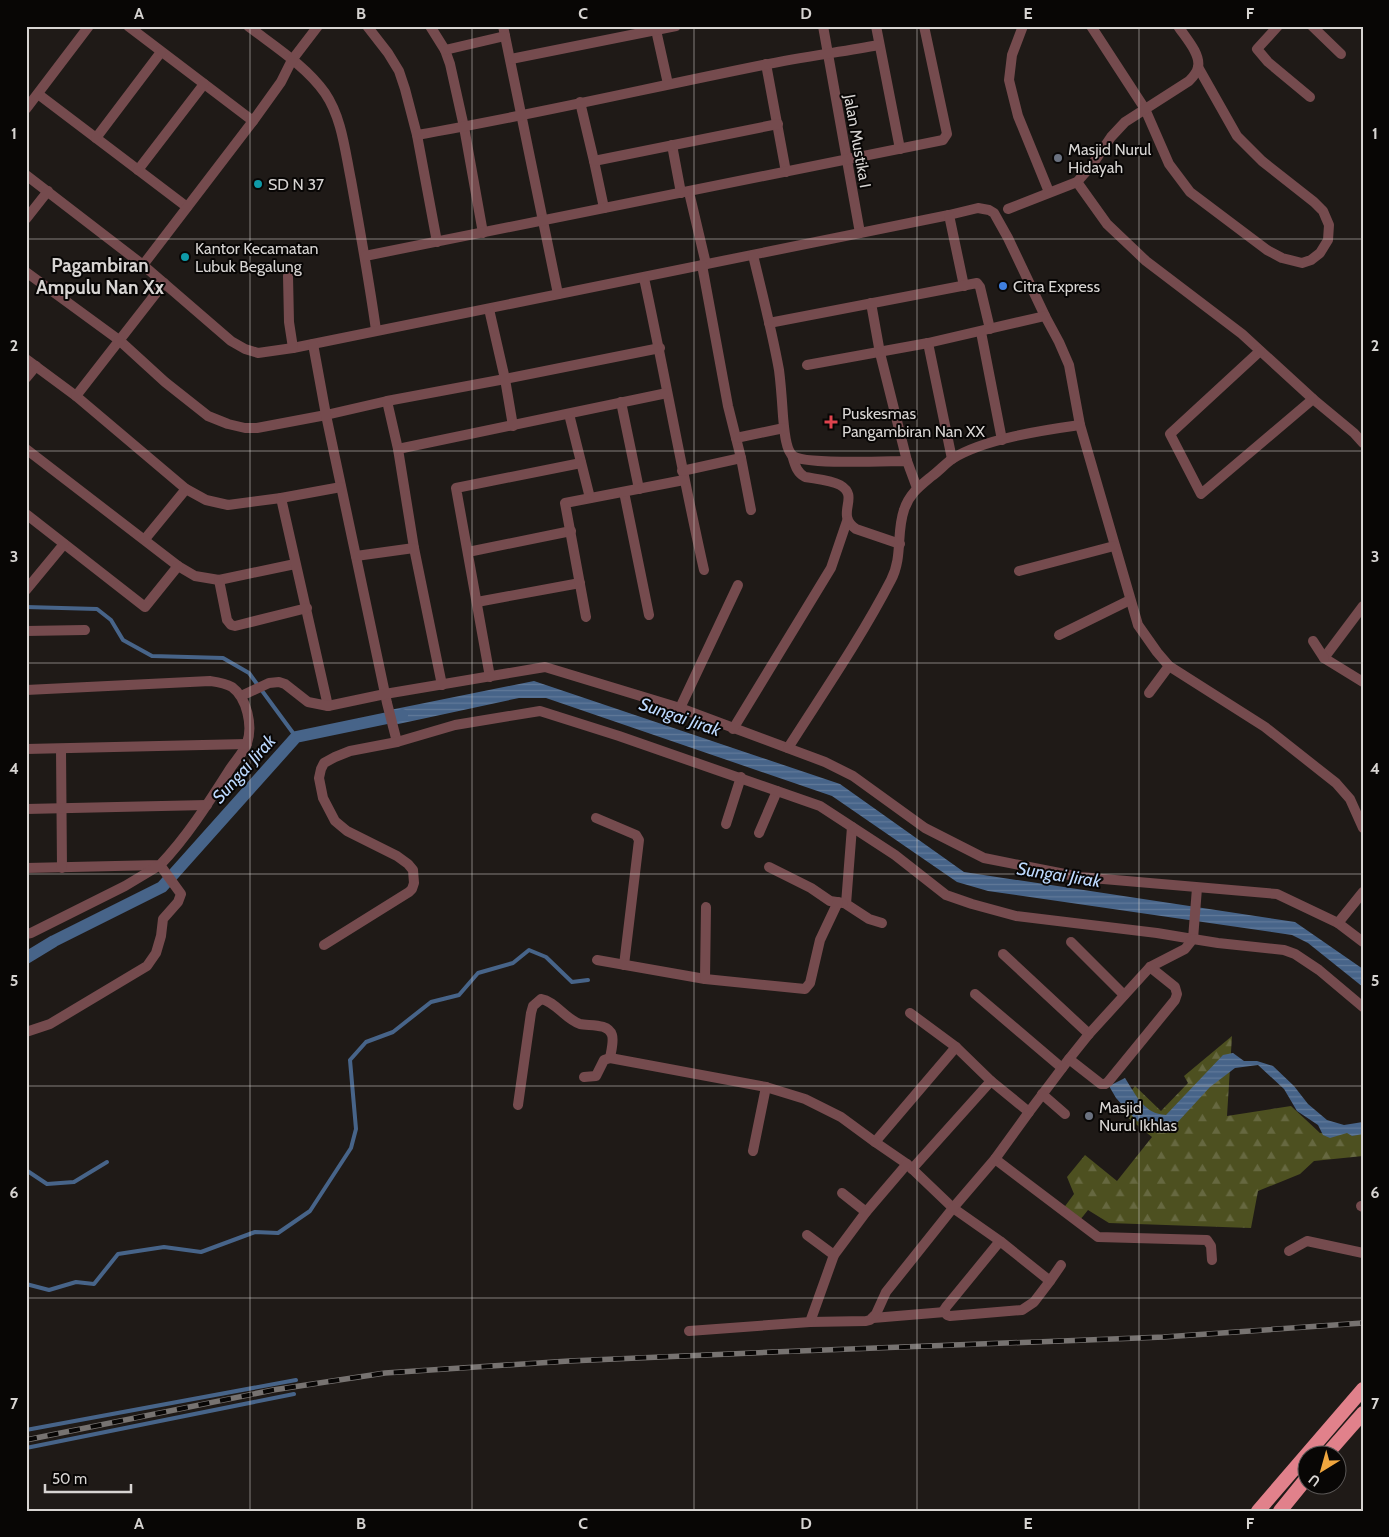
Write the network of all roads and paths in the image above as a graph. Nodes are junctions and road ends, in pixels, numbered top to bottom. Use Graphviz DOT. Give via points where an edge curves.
graph roads {
  1 [pos="89,26"];
  2 [pos="128,26"];
  3 [pos="248,26"];
  4 [pos="318,26"];
  5 [pos="367,26"];
  6 [pos="430,26"];
  7 [pos="676,26"];
  8 [pos="823,26"];
  9 [pos="876,26"];
  10 [pos="924,26"];
  11 [pos="1022,26"];
  12 [pos="1090,26"];
  13 [pos="1178,26"];
  14 [pos="1278,26"];
  15 [pos="1312,26"];
  16 [pos="658,29"];
  17 [pos="504,31"];
  18 [pos="880,45"];
  19 [pos="445,50"];
  20 [pos="161,52"];
  21 [pos="828,54"];
  22 [pos="1342,54"];
  23 [pos="511,59"];
  24 [pos="292,60"];
  25 [pos="766,64"];
  26 [pos="1198,67"];
  27 [pos="204,84"];
  28 [pos="668,84"];
  29 [pos="38,94"];
  30 [pos="1310,97"];
  31 [pos="580,102"];
  32 [pos="26,109"];
  33 [pos="1145,109"];
  34 [pos="522,116"];
  35 [pos="253,121"];
  36 [pos="778,124"];
  37 [pos="464,127"];
  38 [pos="417,135"];
  39 [pos="96,138"];
  40 [pos="672,145"];
  41 [pos="900,149"];
  42 [pos="846,160"];
  43 [pos="594,161"];
  44 [pos="138,170"];
  45 [pos="786,172"];
  46 [pos="26,175"];
  47 [pos="1077,182"];
  48 [pos="48,191"];
  49 [pos="1049,192"];
  50 [pos="685,193"];
  51 [pos="187,207"];
  52 [pos="604,208"];
  53 [pos="1001,211"];
  54 [pos="949,215"];
  55 [pos="26,219"];
  56 [pos="543,221"];
  57 [pos="860,232"];
  58 [pos="483,233"];
  59 [pos="437,242"];
  60 [pos="753,255"];
  61 [pos="365,256"];
  62 [pos="704,264"];
  63 [pos="143,265"];
  64 [pos="26,272"];
  65 [pos="288,276"];
  66 [pos="644,278"];
  67 [pos="164,283"];
  68 [pos="964,286"];
  69 [pos="558,294"];
  70 [pos="871,303"];
  71 [pos="489,309"];
  72 [pos="1045,316"];
  73 [pos="769,323"];
  74 [pos="376,330"];
  75 [pos="986,330"];
  76 [pos="119,340"];
  77 [pos="928,343"];
  78 [pos="313,344"];
  79 [pos="293,348"];
  80 [pos="660,348"];
  81 [pos="1260,351"];
  82 [pos="880,353"];
  83 [pos="26,359"];
  84 [pos="36,366"];
  85 [pos="807,366"];
  86 [pos="26,378"];
  87 [pos="506,379"];
  88 [pos="667,393"];
  89 [pos="76,396"];
  90 [pos="1313,399"];
  91 [pos="387,402"];
  92 [pos="621,402"];
  93 [pos="569,414"];
  94 [pos="326,415"];
  95 [pos="1080,425"];
  96 [pos="513,426"];
  97 [pos="784,428"];
  98 [pos="736,438"];
  99 [pos="1002,440"];
  100 [pos="1363,443"];
  101 [pos="26,449"];
  102 [pos="398,449"];
  103 [pos="792,455"];
  104 [pos="741,458"];
  105 [pos="952,459"];
  106 [pos="907,461"];
  107 [pos="580,463"];
  108 [pos="683,475"];
  109 [pos="342,487"];
  110 [pos="917,488"];
  111 [pos="186,489"];
  112 [pos="639,489"];
  113 [pos="624,492"];
  114 [pos="282,498"];
  115 [pos="590,498"];
  116 [pos="751,510"];
  117 [pos="26,514"];
  118 [pos="847,521"];
  119 [pos="571,531"];
  120 [pos="145,540"];
  121 [pos="64,544"];
  122 [pos="900,544"];
  123 [pos="1114,546"];
  124 [pos="414,548"];
  125 [pos="468,552"];
  126 [pos="356,556"];
  127 [pos="295,564"];
  128 [pos="178,566"];
  129 [pos="704,570"];
  130 [pos="1018,571"];
  131 [pos="219,580"];
  132 [pos="580,583"];
  133 [pos="738,585"];
  134 [pos="26,590"];
  135 [pos="1130,600"];
  136 [pos="477,602"];
  137 [pos="1363,606"];
  138 [pos="307,608"];
  139 [pos="649,615"];
  140 [pos="586,617"];
  141 [pos="85,630"];
  142 [pos="26,631"];
  143 [pos="1059,634"];
  144 [pos="1313,641"];
  145 [pos="1324,658"];
  146 [pos="1169,666"];
  147 [pos="490,677"];
  148 [pos="1363,682"];
  149 [pos="442,685"];
  150 [pos="26,690"];
  151 [pos="1149,693"];
  152 [pos="245,695"];
  153 [pos="386,699"];
  154 [pos="328,706"];
  155 [pos="680,708"];
  156 [pos="733,728"];
  157 [pos="397,742"];
  158 [pos="247,744"];
  159 [pos="788,748"];
  160 [pos="26,749"];
  161 [pos="61,749"];
  162 [pos="742,777"];
  163 [pos="777,791"];
  164 [pos="207,805"];
  165 [pos="60,808"];
  166 [pos="26,809"];
  167 [pos="596,818"];
  168 [pos="726,824"];
  169 [pos="852,827"];
  170 [pos="1363,828"];
  171 [pos="759,833"];
  172 [pos="769,867"];
  173 [pos="26,868"];
  174 [pos="62,868"];
  175 [pos="162,868"];
  176 [pos="1197,892"];
  177 [pos="1363,892"];
  178 [pos="842,903"];
  179 [pos="706,907"];
  180 [pos="882,923"];
  181 [pos="1338,923"];
  182 [pos="26,934"];
  183 [pos="1193,935"];
  184 [pos="1071,942"];
  185 [pos="1363,942"];
  186 [pos="324,945"];
  187 [pos="1003,954"];
  188 [pos="596,960"];
  189 [pos="624,965"];
  190 [pos="1150,967"];
  191 [pos="705,979"];
  192 [pos="975,994"];
  193 [pos="1124,995"];
  194 [pos="1363,1007"];
  195 [pos="910,1013"];
  196 [pos="26,1032"];
  197 [pos="1089,1034"];
  198 [pos="956,1047"];
  199 [pos="610,1058"];
  200 [pos="1069,1058"];
  201 [pos="1062,1068"];
  202 [pos="584,1077"];
  203 [pos="991,1081"];
  204 [pos="766,1087"];
  205 [pos="1042,1094"];
  206 [pos="518,1105"];
  207 [pos="1029,1112"];
  208 [pos="1065,1114"];
  209 [pos="875,1142"];
  210 [pos="753,1151"];
  211 [pos="995,1159"];
  212 [pos="910,1166"];
  213 [pos="842,1193"];
  214 [pos="953,1208"];
  215 [pos="866,1212"];
  216 [pos="807,1235"];
  217 [pos="1000,1240"];
  218 [pos="1289,1252"];
  219 [pos="1363,1253"];
  220 [pos="834,1255"];
  221 [pos="1212,1260"];
  222 [pos="1061,1266"];
  223 [pos="1050,1281"];
  224 [pos="945,1312"];
  225 [pos="873,1318"];
  226 [pos="810,1322"];
  227 [pos="689,1332"];
  228 [pos="1363,1389"];
  229 [pos="1363,1413"];
  230 [pos="1336,1444"];
  231 [pos="1296,1491"];
  232 [pos="1258,1511"];
  233 [pos="1280,1511"];
  1 -- 29 [label="street"];
  2 -- 20 [label="street"];
  3 -- 24 [label="street"];
  4 -- 24 [label="street"];
  5 -- 38 [label="street" via="399,72"];
  6 -- 19 [label="street"];
  7 -- 16 [label="street"];
  8 -- 21 [label="street, Jalan Mustika I"];
  9 -- 18 [label="street"];
  10 -- 41 [label="street" via="947,134 940,141"];
  11 -- 49 [label="street" via="1012,55 1009,80 1018,116"];
  12 -- 33 [label="street"];
  13 -- 26 [label="street" via="1198,59"];
  14 -- 30 [label="street" via="1257,49"];
  15 -- 22 [label="street"];
  16 -- 23 [label="street"];
  16 -- 28 [label="street"];
  17 -- 19 [label="street"];
  17 -- 23 [label="street"];
  18 -- 21 [label="street"];
  18 -- 41 [label="street"];
  19 -- 37 [label="street"];
  20 -- 27 [label="street"];
  20 -- 39 [label="street"];
  21 -- 25 [label="street"];
  21 -- 42 [label="street, Jalan Mustika I"];
  23 -- 34 [label="street"];
  24 -- 35 [label="street" via="281,82"];
  24 -- 61 [label="street" via="325,93 335,111"];
  25 -- 28 [label="street"];
  25 -- 36 [label="street"];
  26 -- 33 [label="street" via="1190,82"];
  26 -- 33 [label="street" via="1237,136 1324,212 1330,225 1328,240 1320,253 1302,263 1282,258 1190,192 1169,164"];
  27 -- 35 [label="street"];
  27 -- 44 [label="street"];
  28 -- 31 [label="street"];
  29 -- 32 [label="street"];
  29 -- 39 [label="street"];
  31 -- 34 [label="street"];
  31 -- 43 [label="street"];
  33 -- 47 [label="street" via="1118,129"];
  34 -- 37 [label="street"];
  34 -- 56 [label="street"];
  35 -- 51 [label="street"];
  36 -- 40 [label="street"];
  36 -- 45 [label="street"];
  37 -- 38 [label="street"];
  37 -- 58 [label="street"];
  38 -- 59 [label="street"];
  39 -- 44 [label="street"];
  40 -- 43 [label="street"];
  40 -- 50 [label="street"];
  41 -- 42 [label="street"];
  42 -- 45 [label="street"];
  42 -- 57 [label="street, Jalan Mustika I"];
  43 -- 52 [label="street"];
  44 -- 51 [label="street"];
  45 -- 50 [label="street"];
  46 -- 48 [label="street"];
  47 -- 49 [label="street"];
  47 -- 81 [label="street" via="1107,224 1140,256"];
  48 -- 55 [label="street"];
  48 -- 63 [label="street"];
  49 -- 53 [label="street"];
  50 -- 52 [label="street"];
  50 -- 62 [label="street"];
  51 -- 63 [label="street"];
  52 -- 56 [label="street"];
  53 -- 54 [label="street" via="978,208"];
  53 -- 72 [label="street" via="1008,238"];
  54 -- 57 [label="street"];
  54 -- 68 [label="street"];
  56 -- 58 [label="street"];
  56 -- 69 [label="street"];
  57 -- 60 [label="street"];
  58 -- 59 [label="street"];
  59 -- 61 [label="street"];
  60 -- 62 [label="street"];
  60 -- 73 [label="street"];
  61 -- 74 [label="street"];
  62 -- 66 [label="street"];
  62 -- 98 [label="street"];
  63 -- 67 [label="street"];
  64 -- 76 [label="street"];
  65 -- 79 [label="street"];
  66 -- 69 [label="street"];
  66 -- 80 [label="street"];
  67 -- 76 [label="street"];
  67 -- 79 [label="street" via="231,341 245,349 258,353"];
  68 -- 70 [label="street"];
  68 -- 75 [label="street" via="979,284"];
  69 -- 71 [label="street"];
  70 -- 73 [label="street"];
  70 -- 82 [label="street"];
  71 -- 74 [label="street"];
  71 -- 87 [label="street"];
  72 -- 75 [label="street"];
  72 -- 95 [label="street" via="1069,365"];
  73 -- 97 [label="street" via="779,372"];
  74 -- 78 [label="street"];
  75 -- 77 [label="street"];
  75 -- 99 [label="street"];
  76 -- 89 [label="street"];
  76 -- 94 [label="street" via="208,416 228,424 257,428"];
  77 -- 82 [label="street"];
  77 -- 105 [label="street"];
  78 -- 79 [label="street"];
  78 -- 94 [label="street"];
  80 -- 87 [label="street"];
  80 -- 88 [label="street"];
  81 -- 90 [label="street"];
  81 -- 90 [label="street" via="1170,434 1201,494"];
  82 -- 85 [label="street"];
  82 -- 106 [label="street"];
  83 -- 84 [label="street"];
  84 -- 86 [label="street"];
  84 -- 89 [label="street"];
  87 -- 91 [label="street"];
  87 -- 96 [label="street"];
  88 -- 92 [label="street"];
  88 -- 108 [label="street"];
  89 -- 111 [label="street"];
  90 -- 100 [label="street"];
  91 -- 94 [label="street"];
  91 -- 102 [label="street"];
  92 -- 93 [label="street"];
  92 -- 112 [label="street"];
  93 -- 96 [label="street"];
  93 -- 107 [label="street"];
  94 -- 109 [label="street"];
  95 -- 99 [label="street"];
  95 -- 123 [label="street"];
  96 -- 102 [label="street"];
  97 -- 98 [label="street"];
  97 -- 103 [label="street"];
  98 -- 104 [label="street"];
  99 -- 105 [label="street" via="979,446"];
  101 -- 120 [label="street"];
  102 -- 124 [label="street"];
  103 -- 106 [label="street" via="816,460"];
  103 -- 118 [label="street" via="801,475 838,484 848,492"];
  104 -- 108 [label="street"];
  104 -- 116 [label="street"];
  105 -- 110 [label="street"];
  106 -- 110 [label="street"];
  107 -- 115 [label="street"];
  107 -- 125 [label="street" via="456,488"];
  108 -- 112 [label="street"];
  108 -- 129 [label="street"];
  109 -- 114 [label="street"];
  109 -- 126 [label="street"];
  110 -- 122 [label="street" via="904,508"];
  111 -- 114 [label="street" via="206,500 228,505"];
  111 -- 120 [label="street"];
  112 -- 113 [label="street"];
  113 -- 115 [label="street"];
  113 -- 139 [label="street"];
  114 -- 127 [label="street"];
  115 -- 119 [label="street" via="565,503"];
  117 -- 121 [label="street"];
  118 -- 122 [label="street" via="856,529"];
  118 -- 156 [label="street" via="831,568"];
  119 -- 125 [label="street"];
  119 -- 132 [label="street"];
  120 -- 128 [label="street"];
  121 -- 128 [label="street" via="145,606"];
  121 -- 134 [label="street"];
  122 -- 159 [label="street" via="892,578 864,629"];
  123 -- 130 [label="street"];
  123 -- 135 [label="street"];
  124 -- 126 [label="street"];
  124 -- 149 [label="street"];
  125 -- 136 [label="street"];
  126 -- 153 [label="street"];
  127 -- 131 [label="street"];
  127 -- 138 [label="street"];
  128 -- 131 [label="street" via="195,576"];
  131 -- 138 [label="street" via="227,620 231,625"];
  132 -- 136 [label="street"];
  132 -- 140 [label="street"];
  133 -- 155 [label="street"];
  135 -- 143 [label="street"];
  135 -- 146 [label="street" via="1138,625"];
  136 -- 147 [label="street"];
  137 -- 145 [label="street"];
  138 -- 154 [label="street"];
  141 -- 142 [label="street"];
  144 -- 145 [label="street"];
  145 -- 148 [label="street"];
  146 -- 151 [label="street"];
  146 -- 170 [label="street" via="1265,727 1336,783 1350,800"];
  147 -- 149 [label="street"];
  147 -- 155 [label="street" via="545,667"];
  149 -- 153 [label="street"];
  150 -- 152 [label="street" via="210,682 221,683"];
  152 -- 154 [label="street" via="269,683 279,682 308,702"];
  152 -- 158 [label="street" via="249,723"];
  153 -- 154 [label="street"];
  153 -- 157 [label="street"];
  155 -- 156 [label="street"];
  156 -- 159 [label="street"];
  157 -- 162 [label="street" via="455,726 540,711"];
  157 -- 186 [label="street" via="335,757 324,763 319,778 323,798 335,821 347,831 408,864 413,870 413,886 409,892"];
  158 -- 161 [label="street"];
  158 -- 164 [label="street"];
  159 -- 176 [label="street" via="853,776 925,828 984,858 1080,877"];
  160 -- 161 [label="street"];
  161 -- 165 [label="street"];
  162 -- 163 [label="street"];
  162 -- 168 [label="street"];
  163 -- 169 [label="street" via="820,806"];
  163 -- 171 [label="street"];
  164 -- 165 [label="street"];
  164 -- 175 [label="street"];
  165 -- 166 [label="street"];
  165 -- 174 [label="street"];
  167 -- 189 [label="street" via="636,835 639,840"];
  169 -- 178 [label="street"];
  169 -- 183 [label="street" via="895,855 946,895 972,904 1016,916"];
  172 -- 178 [label="street" via="830,900"];
  173 -- 174 [label="street"];
  174 -- 175 [label="street"];
  175 -- 182 [label="street"];
  175 -- 196 [label="street" via="181,894 162,919 156,953 147,966 50,1024"];
  176 -- 181 [label="street" via="1277,894"];
  176 -- 183 [label="street"];
  177 -- 181 [label="street"];
  178 -- 180 [label="street" via="868,919"];
  178 -- 191 [label="street" via="820,940 810,983 805,988"];
  179 -- 191 [label="street"];
  181 -- 185 [label="street"];
  183 -- 190 [label="street" via="1185,949"];
  183 -- 194 [label="street" via="1218,943 1295,954"];
  184 -- 193 [label="street"];
  187 -- 197 [label="street"];
  188 -- 189 [label="street"];
  189 -- 191 [label="street"];
  190 -- 193 [label="street"];
  190 -- 200 [label="street" via="1175,988 1175,1000 1108,1082 1101,1084"];
  192 -- 201 [label="street"];
  193 -- 197 [label="street"];
  195 -- 198 [label="street"];
  197 -- 200 [label="street"];
  198 -- 203 [label="street"];
  198 -- 209 [label="street"];
  199 -- 202 [label="street" via="604,1060 596,1076"];
  199 -- 204 [label="street"];
  199 -- 206 [label="street" via="610,1032 600,1026 569,1019 550,1002 541,999 531,1013"];
  200 -- 201 [label="street"];
  201 -- 205 [label="street"];
  203 -- 207 [label="street"];
  203 -- 212 [label="street"];
  204 -- 209 [label="street" via="805,1099 841,1117"];
  204 -- 210 [label="street"];
  205 -- 207 [label="street"];
  205 -- 208 [label="street"];
  207 -- 211 [label="street"];
  209 -- 212 [label="street"];
  211 -- 214 [label="street"];
  211 -- 221 [label="street" via="1098,1237 1207,1240 1212,1246"];
  212 -- 214 [label="street"];
  212 -- 215 [label="street"];
  213 -- 215 [label="street"];
  214 -- 217 [label="street"];
  214 -- 225 [label="street" via="886,1292"];
  215 -- 220 [label="street"];
  216 -- 220 [label="street"];
  217 -- 223 [label="street"];
  217 -- 224 [label="street" via="946,1306"];
  218 -- 219 [label="street" via="1307,1241"];
  220 -- 226 [label="street"];
  222 -- 223 [label="street"];
  223 -- 224 [label="street" via="1034,1302 1022,1310 950,1316"];
  224 -- 225 [label="street"];
  225 -- 226 [label="street" via="866,1321"];
  226 -- 227 [label="street"];
  228 -- 232 [label="highway"];
  229 -- 230 [label="highway"];
  231 -- 233 [label="highway"];
}
